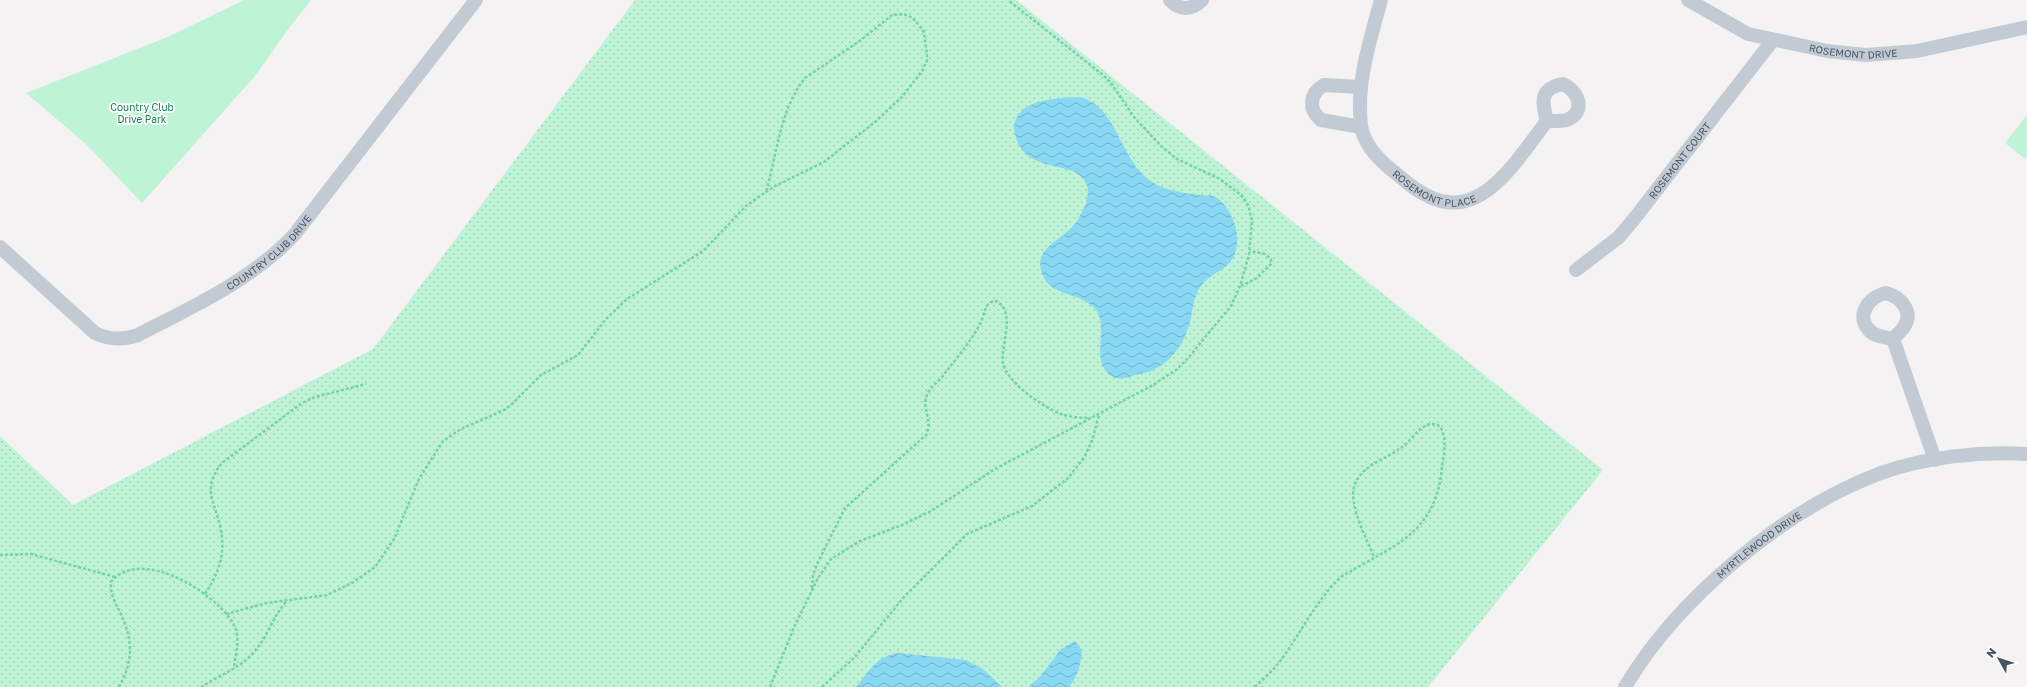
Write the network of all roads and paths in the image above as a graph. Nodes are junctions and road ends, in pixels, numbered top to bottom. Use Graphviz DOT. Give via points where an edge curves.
graph roads {
  1 [pos="476,0"];
  2 [pos="1008,0"];
  3 [pos="1170,0"];
  4 [pos="1202,0"];
  5 [pos="1381,0"];
  6 [pos="1688,0"];
  7 [pos="2027,26"];
  8 [pos="1773,40"];
  9 [pos="1360,87"];
  10 [pos="1547,121"];
  11 [pos="1361,126"];
  12 [pos="766,192"];
  13 [pos="0,247"];
  14 [pos="1250,251"];
  15 [pos="1576,270"];
  16 [pos="1240,286"];
  17 [pos="1892,339"];
  18 [pos="366,384"];
  19 [pos="1100,414"];
  20 [pos="1092,418"];
  21 [pos="2027,454"];
  22 [pos="1935,460"];
  23 [pos="0,555"];
  24 [pos="1374,557"];
  25 [pos="115,577"];
  26 [pos="812,590"];
  27 [pos="205,594"];
  28 [pos="287,601"];
  29 [pos="226,614"];
  30 [pos="234,666"];
  31 [pos="119,687"];
  32 [pos="200,687"];
  33 [pos="770,687"];
  34 [pos="822,687"];
  35 [pos="1255,687"];
  36 [pos="1625,687"];
  1 -- 13 [label="street, COUNTRY CLUB DRIVE" via="294,235 276,254 258,268 138,335 118,340 95,333"];
  2 -- 14 [label="path" via="1103,75 1134,117 1161,146 1178,159 1220,179 1241,195 1248,205 1252,220"];
  3 -- 4 [label="street" via="1182,8 1189,8"];
  5 -- 9 [label="street, ROSEMONT PLACE"];
  6 -- 8 [label="street, ROSEMONT DRIVE" via="1748,34"];
  7 -- 8 [label="street, ROSEMONT DRIVE" via="1917,51 1891,54 1826,51"];
  8 -- 15 [label="street, ROSEMONT COURT" via="1619,237"];
  9 -- 11 [label="street, ROSEMONT PLACE"];
  9 -- 11 [label="street" via="1324,85 1313,95 1311,102 1312,109 1321,120"];
  10 -- 11 [label="street, ROSEMONT PLACE" via="1499,182 1472,199 1455,202 1429,197 1413,188 1382,163 1366,140"];
  12 -- 12 [label="path" via="824,162 902,97 927,61 924,32 913,18 904,14 892,15 861,40 805,78 790,105"];
  12 -- 28 [label="path" via="746,206 703,251 627,299 606,319 578,355 541,374 504,410 461,429 443,441 419,479 394,539 374,567 352,583 327,595"];
  14 -- 16 [label="path"];
  14 -- 16 [label="path" via="1265,254 1271,259 1272,264 1257,278"];
  16 -- 19 [label="path" via="1231,306 1176,370"];
  17 -- 22 [label="street"];
  18 -- 27 [label="path" via="315,397 302,403 216,470 210,488 222,540 220,566"];
  19 -- 20 [label="path"];
  19 -- 34 [label="path" via="1092,441 1067,479 1032,506 967,534 904,597 854,658"];
  20 -- 26 [label="path" via="995,469 932,511 842,551 825,566"];
  20 -- 26 [label="path" via="1060,414 1018,386 1009,376 1003,361 1003,345 1008,327 1005,310 996,301 990,302 981,323 941,379 929,391 924,405 930,422 926,435 845,508 817,564"];
  21 -- 22 [label="street, MYRTLEWOOD DRIVE" via="1993,454"];
  22 -- 36 [label="street, MYRTLEWOOD DRIVE" via="1881,473 1839,492 1771,535 1724,572 1686,607"];
  23 -- 25 [label="path" via="31,554"];
  24 -- 24 [label="path" via="1412,534 1426,519 1435,502 1441,484 1444,438 1441,428 1437,425 1425,426 1398,451 1368,468 1354,487 1358,515"];
  24 -- 35 [label="path" via="1341,577 1333,585 1316,606 1277,666"];
  25 -- 27 [label="path" via="130,571 155,570 168,574"];
  25 -- 31 [label="path" via="111,582 112,594 131,644 128,667"];
  26 -- 33 [label="path"];
  27 -- 29 [label="path"];
  28 -- 29 [label="path" via="268,603"];
  28 -- 30 [label="path" via="280,608 256,650"];
  29 -- 30 [label="path" via="236,629 238,642"];
  30 -- 32 [label="path"];
}
